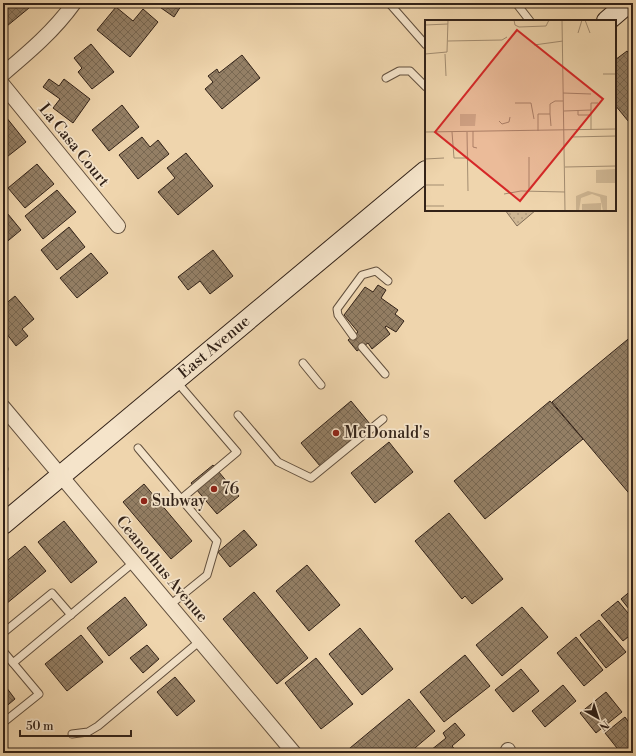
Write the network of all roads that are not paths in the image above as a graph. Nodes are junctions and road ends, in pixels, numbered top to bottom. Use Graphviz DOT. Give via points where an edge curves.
graph roads {
  1 [pos="74,3"];
  2 [pos="389,3"];
  3 [pos="516,3"];
  4 [pos="628,3"];
  5 [pos="529,20"];
  6 [pos="608,20"];
  7 [pos="425,44"];
  8 [pos="3,74"];
  9 [pos="386,78"];
  10 [pos="3,85"];
  11 [pos="425,86"];
  12 [pos="425,172"];
  13 [pos="118,226"];
  14 [pos="388,281"];
  15 [pos="353,336"];
  16 [pos="362,347"];
  17 [pos="303,363"];
  18 [pos="385,374"];
  19 [pos="175,380"];
  20 [pos="321,385"];
  21 [pos="3,407"];
  22 [pos="238,415"];
  23 [pos="383,419"];
  24 [pos="138,448"];
  25 [pos="61,475"];
  26 [pos="181,499"];
  27 [pos="3,524"];
  28 [pos="134,562"];
  29 [pos="170,605"];
  30 [pos="70,615"];
  31 [pos="3,633"];
  32 [pos="200,640"];
  33 [pos="3,651"];
  34 [pos="13,663"];
  35 [pos="4,722"];
  36 [pos="72,734"];
  37 [pos="294,753"];
  1 -- 8 [label="street" via="33,49"];
  2 -- 7 [label="lane"];
  3 -- 5 [label="lane"];
  4 -- 6 [label="main road"];
  9 -- 11 [label="lane" via="399,71 410,71"];
  10 -- 13 [label="street, La Casa Court"];
  12 -- 19 [label="main road, East Avenue"];
  14 -- 15 [label="lane" via="376,271 362,274 337,309 338,315"];
  16 -- 18 [label="lane"];
  17 -- 20 [label="lane"];
  19 -- 25 [label="main road, East Avenue"];
  19 -- 26 [label="lane" via="237,452"];
  21 -- 25 [label="street, Ceanothus Avenue"];
  22 -- 23 [label="lane" via="278,462 311,478"];
  24 -- 26 [label="lane"];
  25 -- 27 [label="main road, East Avenue"];
  25 -- 28 [label="street, Ceanothus Avenue"];
  26 -- 29 [label="lane" via="217,541 207,575"];
  28 -- 29 [label="street, Ceanothus Avenue"];
  28 -- 30 [label="lane"];
  29 -- 32 [label="street, Ceanothus Avenue"];
  30 -- 31 [label="lane" via="52,593"];
  30 -- 34 [label="lane"];
  32 -- 36 [label="lane" via="98,726 88,732"];
  32 -- 37 [label="street, Ceanothus Avenue"];
  33 -- 34 [label="lane"];
  34 -- 35 [label="lane" via="39,694"];
}
